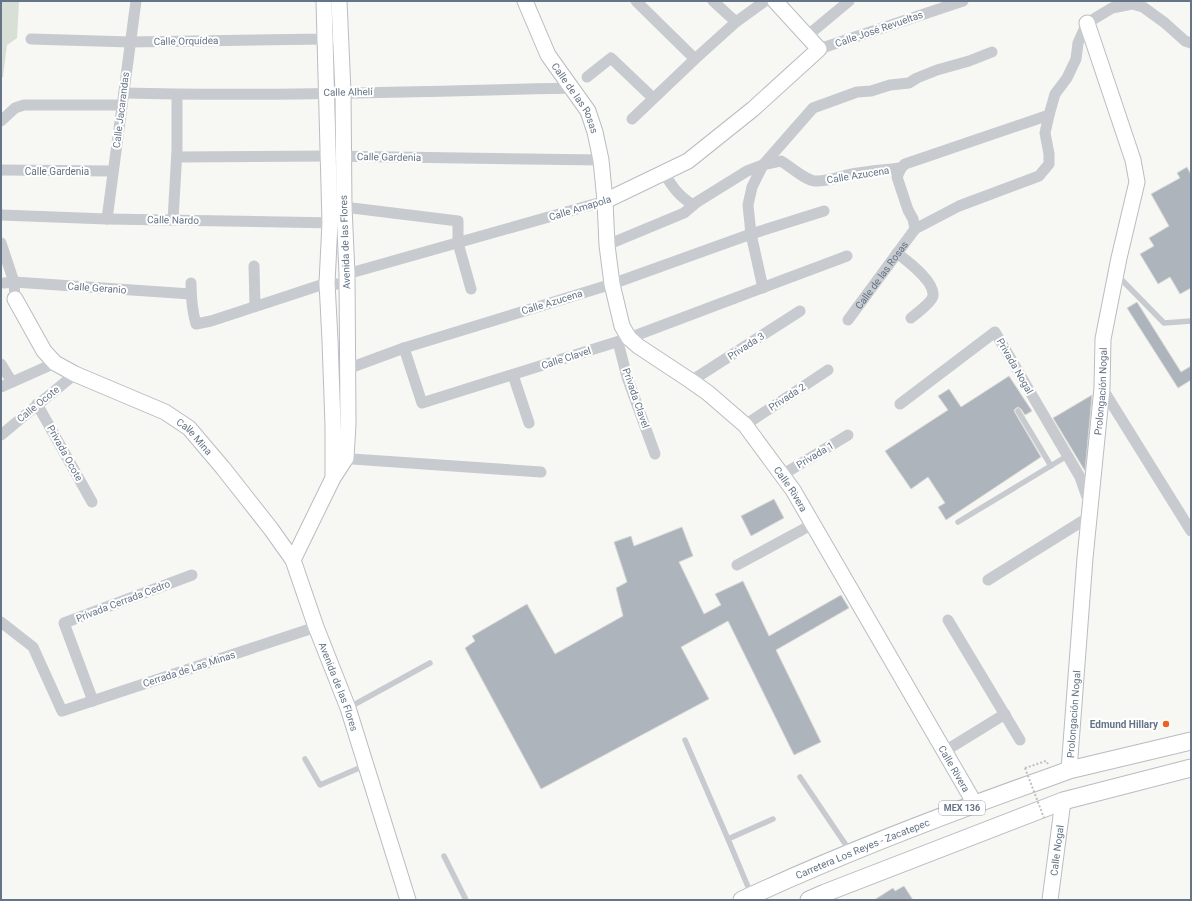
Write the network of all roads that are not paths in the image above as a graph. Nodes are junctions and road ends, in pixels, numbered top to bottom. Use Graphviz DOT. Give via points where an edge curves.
graph roads {
  1 [pos="136,1"];
  2 [pos="324,1"];
  3 [pos="339,1"];
  4 [pos="525,1"];
  5 [pos="636,1"];
  6 [pos="713,1"];
  7 [pos="765,1"];
  8 [pos="775,1"];
  9 [pos="849,1"];
  10 [pos="963,1"];
  11 [pos="736,22"];
  12 [pos="1087,23"];
  13 [pos="807,36"];
  14 [pos="341,38"];
  15 [pos="31,39"];
  16 [pos="324,39"];
  17 [pos="130,42"];
  18 [pos="1191,43"];
  19 [pos="819,49"];
  20 [pos="992,52"];
  21 [pos="695,58"];
  22 [pos="587,77"];
  23 [pos="572,88"];
  24 [pos="343,92"];
  25 [pos="124,93"];
  26 [pos="328,93"];
  27 [pos="177,95"];
  28 [pos="653,98"];
  29 [pos="122,105"];
  30 [pos="1049,115"];
  31 [pos="632,119"];
  32 [pos="1,121"];
  33 [pos="336,156"];
  34 [pos="177,157"];
  35 [pos="601,160"];
  36 [pos="763,164"];
  37 [pos="901,168"];
  38 [pos="1,170"];
  39 [pos="113,171"];
  40 [pos="664,173"];
  41 [pos="605,201"];
  42 [pos="693,205"];
  43 [pos="344,207"];
  44 [pos="824,211"];
  45 [pos="1,215"];
  46 [pos="107,219"];
  47 [pos="173,220"];
  48 [pos="337,223"];
  49 [pos="915,229"];
  50 [pos="751,234"];
  51 [pos="1,243"];
  52 [pos="458,243"];
  53 [pos="607,245"];
  54 [pos="897,253"];
  55 [pos="846,256"];
  56 [pos="254,266"];
  57 [pos="1116,274"];
  58 [pos="6,280"];
  59 [pos="347,280"];
  60 [pos="192,282"];
  61 [pos="326,283"];
  62 [pos="612,284"];
  63 [pos="763,288"];
  64 [pos="471,289"];
  65 [pos="191,294"];
  66 [pos="15,299"];
  67 [pos="255,306"];
  68 [pos="800,311"];
  69 [pos="911,318"];
  70 [pos="848,320"];
  71 [pos="1191,321"];
  72 [pos="330,340"];
  73 [pos="623,340"];
  74 [pos="347,341"];
  75 [pos="404,348"];
  76 [pos="55,363"];
  77 [pos="1,364"];
  78 [pos="348,369"];
  79 [pos="828,370"];
  80 [pos="76,374"];
  81 [pos="512,375"];
  82 [pos="691,381"];
  83 [pos="12,382"];
  84 [pos="1,387"];
  85 [pos="1102,388"];
  86 [pos="37,404"];
  87 [pos="900,404"];
  88 [pos="1018,411"];
  89 [pos="529,423"];
  90 [pos="745,425"];
  91 [pos="1,435"];
  92 [pos="848,435"];
  93 [pos="655,454"];
  94 [pos="1067,456"];
  95 [pos="340,458"];
  96 [pos="1051,466"];
  97 [pos="541,472"];
  98 [pos="782,476"];
  99 [pos="92,502"];
  100 [pos="1090,511"];
  101 [pos="958,522"];
  102 [pos="813,524"];
  103 [pos="1191,531"];
  104 [pos="293,560"];
  105 [pos="737,565"];
  106 [pos="192,575"];
  107 [pos="988,580"];
  108 [pos="948,620"];
  109 [pos="1,622"];
  110 [pos="316,627"];
  111 [pos="430,663"];
  112 [pos="93,701"];
  113 [pos="348,708"];
  114 [pos="1006,714"];
  115 [pos="685,740"];
  116 [pos="1020,740"];
  117 [pos="1191,740"];
  118 [pos="945,751"];
  119 [pos="305,759"];
  120 [pos="366,765"];
  121 [pos="1191,768"];
  122 [pos="1069,770"];
  123 [pos="800,777"];
  124 [pos="1063,801"];
  125 [pos="976,804"];
  126 [pos="773,819"];
  127 [pos="728,839"];
  128 [pos="851,853"];
  129 [pos="444,856"];
  130 [pos="827,896"];
  131 [pos="747,898"];
  132 [pos="408,900"];
  133 [pos="466,900"];
  134 [pos="809,900"];
  135 [pos="1050,900"];
  1 -- 17 [label="street, Calle Jacarandas"];
  2 -- 16 [label="main road, Avenida de las Flores"];
  3 -- 14 [label="main road, Avenida de las Flores"];
  4 -- 23 [label="main road, Calle de las Rosas" via="548,55"];
  5 -- 21 [label="street"];
  6 -- 11 [label="street"];
  7 -- 11 [label="street"];
  8 -- 13 [label="main road"];
  9 -- 13 [label="street"];
  10 -- 19 [label="street, Calle José Revueltas"];
  11 -- 21 [label="street"];
  12 -- 18 [label="street" via="1112,8 1132,4 1143,7"];
  12 -- 30 [label="street" via="1078,43 1076,59 1067,78 1055,94"];
  12 -- 57 [label="main road, Prolongación Nogal" via="1138,182"];
  13 -- 19 [label="main road"];
  14 -- 16 [label="street, Calle Orquídea"];
  14 -- 24 [label="main road, Avenida de las Flores"];
  15 -- 17 [label="street, Calle Orquídea"];
  16 -- 17 [label="street, Calle Orquídea"];
  16 -- 26 [label="main road, Avenida de las Flores"];
  17 -- 25 [label="street, Calle Jacarandas"];
  19 -- 40 [label="main road, Calle Amapola" via="753,109 706,147 688,161"];
  20 -- 36 [label="street" via="937,70 909,83 890,85 871,92 857,92 812,108"];
  21 -- 28 [label="street"];
  22 -- 28 [label="street" via="611,58"];
  23 -- 24 [label="street, Calle Alhelí"];
  23 -- 35 [label="main road, Calle de las Rosas" via="588,111"];
  24 -- 26 [label="street, Calle Alhelí"];
  24 -- 33 [label="main road, Avenida de las Flores"];
  25 -- 27 [label="street, Calle Alhelí"];
  25 -- 29 [label="street, Calle Jacarandas"];
  26 -- 27 [label="street, Calle Alhelí"];
  26 -- 33 [label="main road, Avenida de las Flores"];
  27 -- 34 [label="street"];
  28 -- 31 [label="street"];
  29 -- 32 [label="street" via="24,105 15,108"];
  29 -- 39 [label="street, Calle Jacarandas"];
  30 -- 37 [label="street, Calle Azucena" via="905,164"];
  30 -- 49 [label="street" via="1045,133 1049,164 1038,176 959,206"];
  33 -- 34 [label="street, Calle Gardenia"];
  33 -- 35 [label="street, Calle Gardenia"];
  33 -- 43 [label="main road, Avenida de las Flores"];
  33 -- 48 [label="main road, Avenida de las Flores"];
  34 -- 47 [label="street"];
  35 -- 41 [label="main road, Calle de las Rosas"];
  36 -- 37 [label="street, Calle Azucena" via="781,161 815,181"];
  36 -- 42 [label="street, Calle Azucena" via="747,171"];
  36 -- 50 [label="street" via="752,187 748,205"];
  37 -- 49 [label="street" via="897,177"];
  38 -- 39 [label="street, Calle Gardenia"];
  39 -- 46 [label="street, Calle Jacarandas"];
  40 -- 41 [label="main road, Calle Amapola"];
  40 -- 42 [label="street" via="674,190"];
  41 -- 52 [label="street, Calle Amapola"];
  41 -- 53 [label="main road, Calle Rivera"];
  42 -- 53 [label="street, Calle Azucena" via="684,213"];
  43 -- 48 [label="main road, Avenida de las Flores"];
  43 -- 52 [label="street" via="458,221"];
  44 -- 50 [label="street, Calle Azucena"];
  45 -- 46 [label="street, Calle Nardo"];
  46 -- 47 [label="street, Calle Nardo"];
  47 -- 48 [label="street, Calle Nardo"];
  48 -- 59 [label="main road, Avenida de las Flores"];
  48 -- 61 [label="main road, Avenida de las Flores"];
  49 -- 54 [label="street, Calle de las Rosas"];
  50 -- 62 [label="street, Calle Azucena"];
  50 -- 63 [label="street"];
  51 -- 58 [label="street"];
  52 -- 59 [label="street, Calle Amapola"];
  52 -- 64 [label="street"];
  53 -- 62 [label="main road, Calle Rivera"];
  54 -- 69 [label="street" via="925,277 933,295"];
  54 -- 70 [label="street, Calle de las Rosas"];
  55 -- 63 [label="street, Calle Clavel"];
  56 -- 67 [label="street"];
  57 -- 71 [label="lane" via="1164,323"];
  57 -- 85 [label="main road, Prolongación Nogal" via="1104,339"];
  58 -- 65 [label="street, Calle Geranio"];
  58 -- 66 [label="street"];
  59 -- 61 [label="street"];
  59 -- 74 [label="main road, Avenida de las Flores"];
  60 -- 65 [label="street"];
  61 -- 67 [label="street"];
  61 -- 72 [label="main road, Avenida de las Flores"];
  62 -- 73 [label="main road, Calle Rivera"];
  62 -- 75 [label="street, Calle Azucena"];
  63 -- 73 [label="street, Calle Clavel"];
  65 -- 67 [label="street" via="196,324"];
  66 -- 76 [label="main road" via="44,351"];
  68 -- 82 [label="street, Privada 3"];
  72 -- 74 [label="street"];
  72 -- 95 [label="main road, Avenida de las Flores"];
  73 -- 81 [label="street, Calle Clavel"];
  73 -- 82 [label="main road, Calle Rivera" via="638,346"];
  73 -- 93 [label="street, Privada Clavel" via="627,377"];
  74 -- 78 [label="main road, Avenida de las Flores"];
  75 -- 78 [label="street, Calle Azucena"];
  75 -- 81 [label="street, Calle Clavel" via="422,403"];
  76 -- 80 [label="main road, Calle Mina"];
  76 -- 83 [label="street"];
  77 -- 83 [label="street"];
  78 -- 95 [label="main road, Avenida de las Flores" via="348,424"];
  79 -- 90 [label="street, Privada 2"];
  80 -- 86 [label="street, Calle Ocote"];
  80 -- 104 [label="main road, Calle Mina" via="165,412 189,428 224,468"];
  81 -- 89 [label="street"];
  82 -- 90 [label="main road, Calle Rivera"];
  83 -- 84 [label="street"];
  85 -- 100 [label="main road, Prolongación Nogal"];
  85 -- 103 [label="street"];
  86 -- 91 [label="street, Calle Ocote"];
  86 -- 99 [label="street, Privada Ocote"];
  87 -- 94 [label="street, Privada Nogal" via="994,332"];
  88 -- 96 [label="lane"];
  90 -- 98 [label="main road, Calle Rivera"];
  92 -- 98 [label="street, Privada 1"];
  94 -- 96 [label="lane"];
  94 -- 100 [label="street, Privada Nogal" via="1080,477"];
  95 -- 97 [label="street"];
  95 -- 104 [label="main road, Avenida de las Flores" via="333,478"];
  96 -- 101 [label="lane"];
  98 -- 102 [label="main road, Calle Rivera"];
  100 -- 107 [label="street"];
  100 -- 122 [label="main road, Prolongación Nogal"];
  102 -- 105 [label="street"];
  102 -- 118 [label="main road, Calle Rivera"];
  104 -- 110 [label="main road, Avenida de las Flores"];
  106 -- 112 [label="street, Privada Cerrada Cedro" via="64,623"];
  108 -- 114 [label="street"];
  109 -- 112 [label="street, Cerrada de Las Minas" via="33,647 62,711"];
  110 -- 112 [label="street, Cerrada de Las Minas"];
  110 -- 113 [label="main road, Avenida de las Flores"];
  111 -- 113 [label="lane"];
  113 -- 120 [label="main road, Avenida de las Flores"];
  114 -- 116 [label="street"];
  114 -- 118 [label="street"];
  115 -- 127 [label="lane"];
  117 -- 122 [label="main road, Carretera Los Reyes - Zacatepec / MEX 136"];
  118 -- 125 [label="main road, Calle Rivera"];
  119 -- 120 [label="lane" via="320,785"];
  120 -- 132 [label="main road, Avenida de las Flores"];
  121 -- 124 [label="main road"];
  122 -- 125 [label="main road, Carretera Los Reyes - Zacatepec / MEX 136"];
  123 -- 128 [label="lane"];
  124 -- 130 [label="main road"];
  124 -- 135 [label="main road, Calle Nogal"];
  125 -- 128 [label="main road, Carretera Los Reyes - Zacatepec / MEX 136"];
  126 -- 127 [label="lane"];
  127 -- 131 [label="lane"];
  128 -- 131 [label="main road, Carretera Los Reyes - Zacatepec / MEX 136"];
  129 -- 133 [label="lane"];
  130 -- 134 [label="main road"];
}
